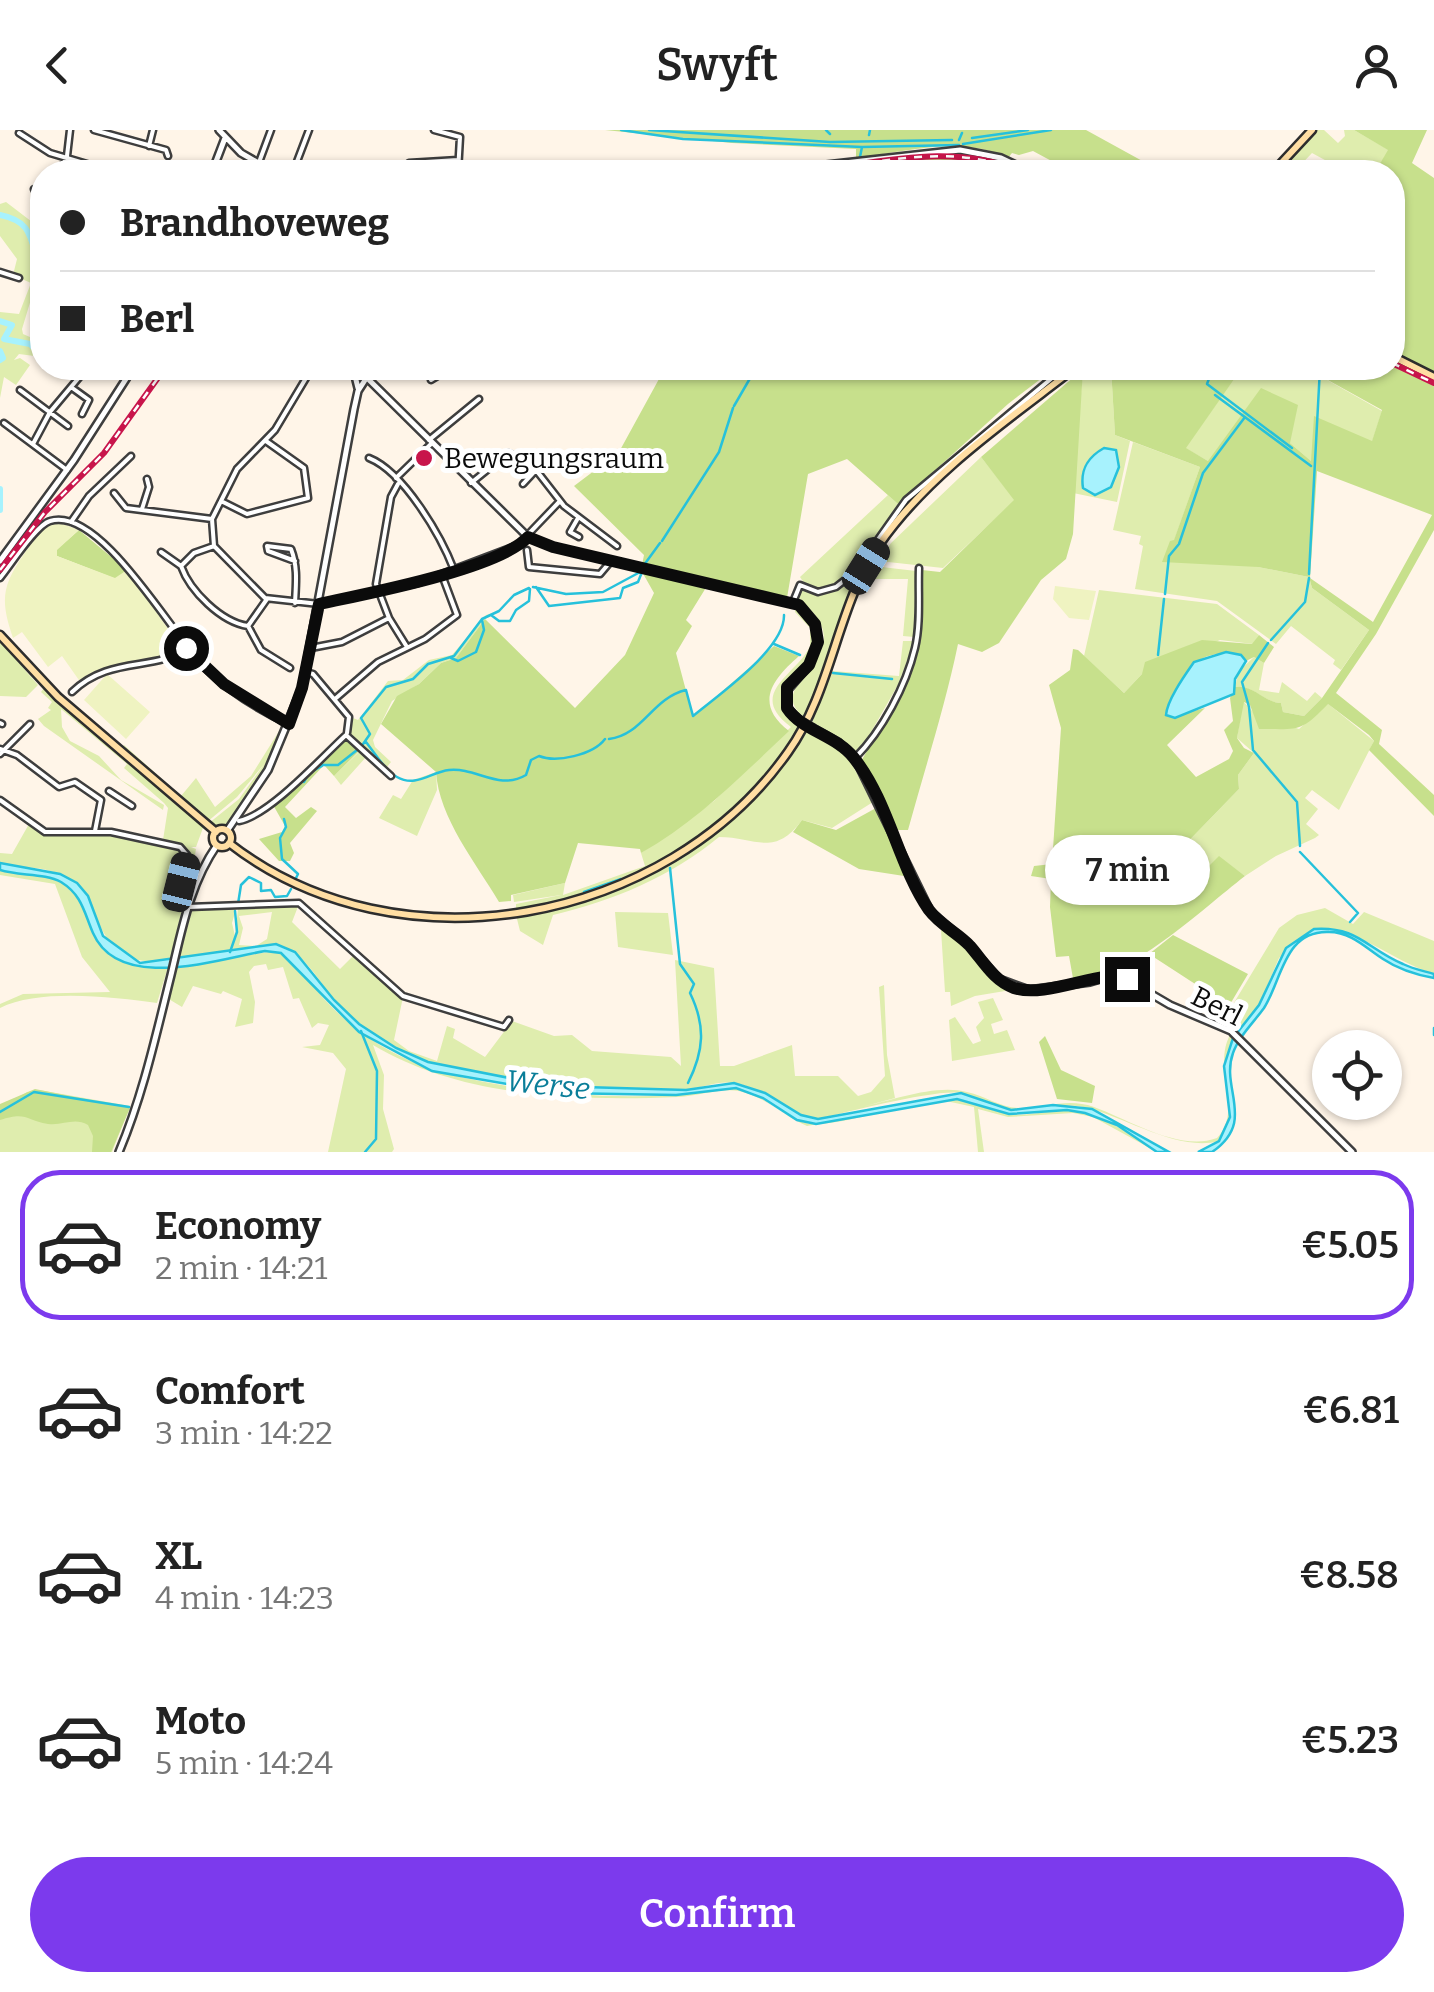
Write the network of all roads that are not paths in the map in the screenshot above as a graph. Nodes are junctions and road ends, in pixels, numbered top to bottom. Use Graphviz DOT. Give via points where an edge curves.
graph roads {
  1 [pos="70,130"];
  2 [pos="94,130"];
  3 [pos="153,130"];
  4 [pos="218,130"];
  5 [pos="270,130"];
  6 [pos="309,130"];
  7 [pos="434,130"];
  8 [pos="462,130"];
  9 [pos="1312,130"];
  10 [pos="19,132"];
  11 [pos="460,137"];
  12 [pos="225,138"];
  13 [pos="149,146"];
  14 [pos="168,156"];
  15 [pos="66,158"];
  16 [pos="73,160"];
  17 [pos="217,160"];
  18 [pos="252,160"];
  19 [pos="260,160"];
  20 [pos="298,160"];
  21 [pos="459,160"];
  22 [pos="871,160"];
  23 [pos="1004,160"];
  24 [pos="1284,160"];
  25 [pos="0,272"];
  26 [pos="19,278"];
  27 [pos="1405,363"];
  28 [pos="1434,378"];
  29 [pos="77,380"];
  30 [pos="125,380"];
  31 [pos="303,380"];
  32 [pos="357,380"];
  33 [pos="365,380"];
  34 [pos="370,380"];
  35 [pos="1050,380"];
  36 [pos="1060,380"];
  37 [pos="71,387"];
  38 [pos="20,390"];
  39 [pos="358,391"];
  40 [pos="479,399"];
  41 [pos="50,412"];
  42 [pos="82,414"];
  43 [pos="4,424"];
  44 [pos="68,426"];
  45 [pos="266,441"];
  46 [pos="430,442"];
  47 [pos="34,444"];
  48 [pos="120,455"];
  49 [pos="131,456"];
  50 [pos="369,458"];
  51 [pos="125,461"];
  52 [pos="67,470"];
  53 [pos="536,470"];
  54 [pos="147,479"];
  55 [pos="396,482"];
  56 [pos="471,483"];
  57 [pos="522,484"];
  58 [pos="114,493"];
  59 [pos="317,496"];
  60 [pos="308,498"];
  61 [pos="560,500"];
  62 [pos="221,501"];
  63 [pos="142,509"];
  64 [pos="212,518"];
  65 [pos="578,518"];
  66 [pos="71,524"];
  67 [pos="528,537"];
  68 [pos="579,537"];
  69 [pos="214,546"];
  70 [pos="617,546"];
  71 [pos="528,550"];
  72 [pos="162,552"];
  73 [pos="0,560"];
  74 [pos="295,561"];
  75 [pos="611,561"];
  76 [pos="181,566"];
  77 [pos="919,568"];
  78 [pos="454,570"];
  79 [pos="442,574"];
  80 [pos="0,578"];
  81 [pos="377,592"];
  82 [pos="267,599"];
  83 [pos="295,602"];
  84 [pos="793,602"];
  85 [pos="319,604"];
  86 [pos="389,618"];
  87 [pos="248,626"];
  88 [pos="0,635"];
  89 [pos="407,647"];
  90 [pos="186,648"];
  91 [pos="311,648"];
  92 [pos="290,668"];
  93 [pos="306,672"];
  94 [pos="72,692"];
  95 [pos="335,699"];
  96 [pos="30,724"];
  97 [pos="289,724"];
  98 [pos="346,735"];
  99 [pos="1,751"];
  100 [pos="854,758"];
  101 [pos="391,776"];
  102 [pos="109,791"];
  103 [pos="0,800"];
  104 [pos="132,806"];
  105 [pos="239,821"];
  106 [pos="94,831"];
  107 [pos="227,831"];
  108 [pos="216,832"];
  109 [pos="229,843"];
  110 [pos="217,845"];
  111 [pos="194,890"];
  112 [pos="188,907"];
  113 [pos="510,1020"];
  114 [pos="119,1152"];
  115 [pos="1352,1152"];
  1 -- 15 [label="street"];
  2 -- 13 [label="street"];
  3 -- 13 [label="street"];
  4 -- 12 [label="street"];
  5 -- 19 [label="street"];
  6 -- 20 [label="street"];
  7 -- 11 [label="street"];
  8 -- 11 [label="street"];
  9 -- 24 [label="main road"];
  10 -- 15 [label="street"];
  11 -- 21 [label="street"];
  12 -- 17 [label="street"];
  12 -- 18 [label="street"];
  13 -- 14 [label="street"];
  15 -- 16 [label="street"];
  22 -- 23 [label="street" via="960,150"];
  25 -- 26 [label="street"];
  27 -- 28 [label="main road"];
  29 -- 37 [label="street"];
  30 -- 52 [label="street"];
  31 -- 45 [label="street"];
  32 -- 39 [label="street"];
  33 -- 39 [label="street"];
  34 -- 46 [label="street"];
  35 -- 84 [label="street" via="906,500 854,572 818,592 800,586"];
  36 -- 109 [label="main road" via="896,522 860,578 790,749 751,798 656,870 582,900 521,912 416,914 344,902 288,882"];
  37 -- 41 [label="street"];
  37 -- 42 [label="street" via="89,400"];
  38 -- 41 [label="street"];
  39 -- 85 [label="street"];
  40 -- 46 [label="street"];
  41 -- 44 [label="street"];
  41 -- 47 [label="street"];
  43 -- 47 [label="street"];
  45 -- 60 [label="street" via="304,468"];
  45 -- 62 [label="street" via="244,457"];
  46 -- 55 [label="street"];
  46 -- 56 [label="street"];
  47 -- 52 [label="street"];
  48 -- 51 [label="street"];
  49 -- 51 [label="street"];
  50 -- 55 [label="street"];
  51 -- 66 [label="street" via="88,496"];
  52 -- 73 [label="street"];
  53 -- 56 [label="street" via="511,452"];
  53 -- 57 [label="street"];
  53 -- 61 [label="street"];
  54 -- 63 [label="street"];
  55 -- 78 [label="street" via="438,534"];
  55 -- 81 [label="street"];
  56 -- 67 [label="street"];
  58 -- 63 [label="street" via="126,508"];
  59 -- 60 [label="street"];
  60 -- 62 [label="street" via="247,514"];
  61 -- 65 [label="street"];
  61 -- 67 [label="street"];
  62 -- 64 [label="street"];
  63 -- 64 [label="street"];
  64 -- 69 [label="street"];
  65 -- 68 [label="street" via="570,532"];
  65 -- 70 [label="street"];
  66 -- 80 [label="street" via="41,526"];
  66 -- 90 [label="street" via="128,566"];
  67 -- 75 [label="street"];
  67 -- 78 [label="street"];
  69 -- 76 [label="street"];
  69 -- 82 [label="street"];
  71 -- 75 [label="street" via="529,571 600,574"];
  72 -- 76 [label="street"];
  74 -- 74 [label="street" via="292,549 266,546 268,551"];
  74 -- 83 [label="street"];
  75 -- 84 [label="street"];
  76 -- 87 [label="street" via="215,608"];
  77 -- 100 [label="street" via="916,646 899,691"];
  78 -- 79 [label="street"];
  79 -- 81 [label="street"];
  79 -- 89 [label="street" via="458,613"];
  81 -- 85 [label="street"];
  81 -- 86 [label="street"];
  82 -- 83 [label="street"];
  82 -- 87 [label="street"];
  83 -- 85 [label="street"];
  84 -- 100 [label="street, Berl, bridge" via="812,617 818,636 814,657 786,692 787,708"];
  85 -- 91 [label="street"];
  86 -- 89 [label="street"];
  86 -- 91 [label="street" via="342,642"];
  87 -- 92 [label="street" via="261,650"];
  88 -- 108 [label="main road" via="68,706"];
  89 -- 95 [label="street"];
  90 -- 94 [label="street" via="108,670"];
  90 -- 97 [label="street" via="224,684"];
  91 -- 93 [label="street"];
  93 -- 95 [label="street"];
  93 -- 97 [label="street"];
  95 -- 98 [label="street" via="349,717"];
  96 -- 99 [label="street"];
  97 -- 107 [label="street" via="262,781"];
  98 -- 101 [label="street"];
  98 -- 105 [label="street"];
  99 -- 106 [label="street" via="59,786 75,782 101,800"];
  100 -- 115 [label="street, Berl" via="930,911 999,979 1029,990 1117,974 1216,1022"];
  102 -- 104 [label="street"];
  103 -- 106 [label="street" via="45,832"];
  106 -- 111 [label="street" via="180,847 187,855 182,885"];
  107 -- 108 [label="main road"];
  107 -- 109 [label="main road"];
  108 -- 110 [label="main road"];
  109 -- 110 [label="main road"];
  110 -- 111 [label="street"];
  111 -- 112 [label="street"];
  112 -- 113 [label="street" via="300,903 398,992 504,1027"];
  112 -- 114 [label="street" via="141,1094"];
}
